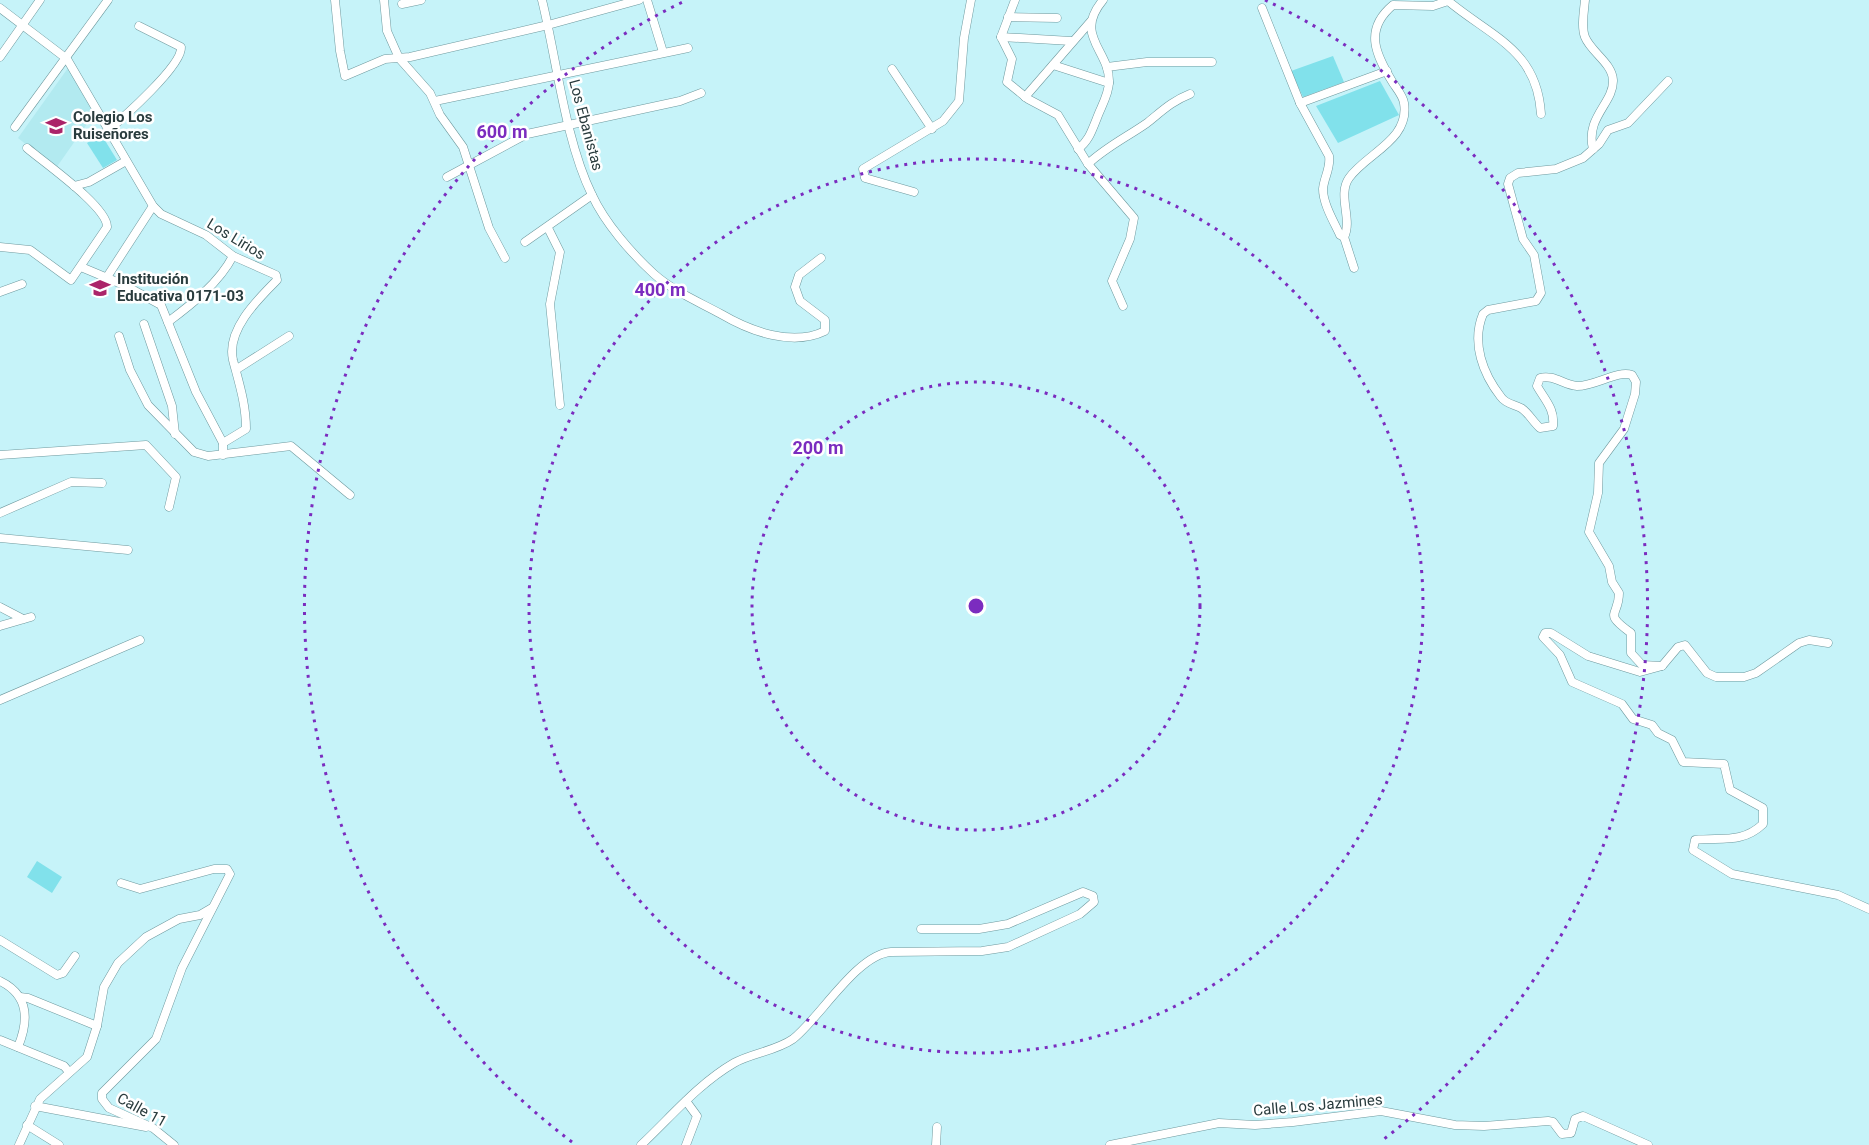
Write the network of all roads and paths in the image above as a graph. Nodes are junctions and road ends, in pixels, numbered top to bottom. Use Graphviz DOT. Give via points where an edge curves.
graph roads {
  1 [pos="40,0"];
  2 [pos="108,0"];
  3 [pos="335,0"];
  4 [pos="384,0"];
  5 [pos="421,0"];
  6 [pos="542,0"];
  7 [pos="639,0"];
  8 [pos="647,0"];
  9 [pos="971,0"];
  10 [pos="1015,0"];
  11 [pos="1103,0"];
  12 [pos="1448,0"];
  13 [pos="1585,0"];
  14 [pos="402,4"];
  15 [pos="0,8"];
  16 [pos="1262,8"];
  17 [pos="1008,17"];
  18 [pos="1057,18"];
  19 [pos="1091,21"];
  20 [pos="23,25"];
  21 [pos="548,25"];
  22 [pos="139,26"];
  23 [pos="1001,37"];
  24 [pos="1071,41"];
  25 [pos="688,48"];
  26 [pos="663,52"];
  27 [pos="0,57"];
  28 [pos="399,58"];
  29 [pos="67,59"];
  30 [pos="1212,62"];
  31 [pos="1053,65"];
  32 [pos="1107,67"];
  33 [pos="892,69"];
  34 [pos="1387,71"];
  35 [pos="559,75"];
  36 [pos="1668,81"];
  37 [pos="1109,83"];
  38 [pos="701,93"];
  39 [pos="1190,94"];
  40 [pos="1025,97"];
  41 [pos="435,100"];
  42 [pos="1299,103"];
  43 [pos="1541,114"];
  44 [pos="570,125"];
  45 [pos="15,127"];
  46 [pos="932,129"];
  47 [pos="107,131"];
  48 [pos="27,148"];
  49 [pos="1078,149"];
  50 [pos="1593,149"];
  51 [pos="126,161"];
  52 [pos="468,164"];
  53 [pos="1088,164"];
  54 [pos="447,177"];
  55 [pos="74,186"];
  56 [pos="914,192"];
  57 [pos="591,195"];
  58 [pos="153,206"];
  59 [pos="548,228"];
  60 [pos="1344,237"];
  61 [pos="525,242"];
  62 [pos="0,247"];
  63 [pos="233,256"];
  64 [pos="505,258"];
  65 [pos="821,258"];
  66 [pos="81,267"];
  67 [pos="1354,268"];
  68 [pos="107,277"];
  69 [pos="22,284"];
  70 [pos="0,292"];
  71 [pos="1123,306"];
  72 [pos="168,322"];
  73 [pos="144,324"];
  74 [pos="119,336"];
  75 [pos="289,336"];
  76 [pos="237,369"];
  77 [pos="560,405"];
  78 [pos="175,434"];
  79 [pos="223,443"];
  80 [pos="0,455"];
  81 [pos="223,455"];
  82 [pos="102,483"];
  83 [pos="350,495"];
  84 [pos="170,507"];
  85 [pos="0,513"];
  86 [pos="0,537"];
  87 [pos="128,550"];
  88 [pos="0,607"];
  89 [pos="0,626"];
  90 [pos="140,640"];
  91 [pos="1828,643"];
  92 [pos="1662,666"];
  93 [pos="0,700"];
  94 [pos="121,883"];
  95 [pos="216,906"];
  96 [pos="1869,909"];
  97 [pos="921,929"];
  98 [pos="0,940"];
  99 [pos="75,956"];
  100 [pos="0,981"];
  101 [pos="20,997"];
  102 [pos="97,1026"];
  103 [pos="0,1040"];
  104 [pos="18,1047"];
  105 [pos="69,1072"];
  106 [pos="686,1101"];
  107 [pos="35,1106"];
  108 [pos="27,1125"];
  109 [pos="937,1127"];
  110 [pos="153,1128"];
  111 [pos="19,1145"];
  112 [pos="59,1145"];
  113 [pos="174,1145"];
  114 [pos="641,1145"];
  115 [pos="686,1145"];
  116 [pos="936,1145"];
  117 [pos="1110,1145"];
  118 [pos="1648,1145"];
  1 -- 20 [label="street"];
  2 -- 29 [label="street"];
  3 -- 28 [label="street" via="345,76 385,59"];
  4 -- 28 [label="street" via="387,31"];
  5 -- 14 [label="street"];
  6 -- 21 [label="street, Los Ebanistas"];
  7 -- 21 [label="street"];
  8 -- 26 [label="street"];
  9 -- 46 [label="street" via="961,94 950,113"];
  10 -- 17 [label="street"];
  11 -- 19 [label="street"];
  12 -- 34 [label="street" via="1433,6 1393,5 1383,14 1374,49"];
  12 -- 43 [label="street" via="1492,33 1534,75"];
  13 -- 50 [label="street" via="1586,39 1613,79 1608,99 1595,116"];
  15 -- 20 [label="street, Los Lirios"];
  16 -- 42 [label="street"];
  17 -- 18 [label="street"];
  17 -- 23 [label="street"];
  19 -- 24 [label="street"];
  19 -- 32 [label="street" via="1099,54"];
  20 -- 27 [label="street"];
  20 -- 29 [label="street, Los Lirios"];
  21 -- 28 [label="street"];
  21 -- 35 [label="street, Los Ebanistas"];
  22 -- 47 [label="street" via="181,47 181,54"];
  23 -- 24 [label="street"];
  23 -- 40 [label="street" via="1012,58 1007,82"];
  24 -- 31 [label="street"];
  25 -- 26 [label="street"];
  26 -- 35 [label="street"];
  28 -- 41 [label="street"];
  29 -- 45 [label="street"];
  29 -- 47 [label="street, Los Lirios"];
  30 -- 32 [label="street" via="1147,62"];
  31 -- 37 [label="street"];
  31 -- 40 [label="street"];
  32 -- 37 [label="street"];
  33 -- 46 [label="street"];
  34 -- 42 [label="street"];
  34 -- 60 [label="street" via="1404,100 1404,113 1394,139 1357,170 1344,187"];
  35 -- 41 [label="street"];
  35 -- 44 [label="street, Los Ebanistas"];
  36 -- 50 [label="street" via="1628,123 1608,130"];
  37 -- 49 [label="street" via="1090,136"];
  38 -- 44 [label="street"];
  39 -- 53 [label="street" via="1163,107"];
  40 -- 49 [label="street" via="1058,115"];
  41 -- 52 [label="street" via="440,115 463,147"];
  42 -- 60 [label="street" via="1329,156 1324,197"];
  44 -- 52 [label="street" via="514,139"];
  44 -- 57 [label="street, Los Ebanistas"];
  46 -- 56 [label="street" via="862,169 865,178"];
  47 -- 51 [label="street, Los Lirios"];
  48 -- 55 [label="street"];
  49 -- 53 [label="street"];
  50 -- 92 [label="street" via="1575,162 1510,178 1508,184 1521,235 1533,254 1541,293 1536,301 1483,314 1479,358 1500,397 1522,408 1540,428 1548,429 1553,426 1554,416 1537,386 1540,378 1550,377 1574,386 1626,373 1632,375 1635,394 1624,429 1599,463 1598,493 1589,532 1618,591 1615,618 1631,633 1631,653 1642,665"];
  51 -- 55 [label="street"];
  51 -- 58 [label="street, Los Lirios"];
  52 -- 54 [label="street"];
  52 -- 64 [label="street" via="489,228"];
  53 -- 71 [label="street" via="1134,218 1130,239 1112,281"];
  55 -- 66 [label="street" via="107,224"];
  57 -- 59 [label="street"];
  57 -- 65 [label="street, Los Ebanistas" via="605,218 655,274 683,294 758,332 796,338 825,331 825,320 800,301 795,287 799,276"];
  58 -- 63 [label="street, Los Lirios" via="161,214 206,235"];
  58 -- 68 [label="street"];
  59 -- 61 [label="street"];
  59 -- 77 [label="street" via="560,252 550,304"];
  60 -- 67 [label="street"];
  62 -- 66 [label="street" via="30,250 71,280"];
  63 -- 72 [label="street" via="203,292"];
  63 -- 76 [label="street, Los Lirios" via="277,277 245,315 232,349"];
  66 -- 68 [label="street"];
  68 -- 72 [label="street" via="154,299"];
  69 -- 70 [label="street"];
  72 -- 79 [label="street" via="196,392"];
  73 -- 78 [label="street" via="172,406"];
  74 -- 78 [label="street" via="130,370 148,405"];
  75 -- 76 [label="street"];
  76 -- 79 [label="street" via="246,429"];
  78 -- 81 [label="street" via="201,456"];
  79 -- 81 [label="street"];
  80 -- 84 [label="street" via="146,445 176,477"];
  81 -- 83 [label="street" via="291,446"];
  82 -- 85 [label="street" via="71,482"];
  86 -- 87 [label="street"];
  88 -- 89 [label="street" via="27,618"];
  90 -- 93 [label="street"];
  91 -- 92 [label="street" via="1799,643 1744,677 1707,674 1685,645 1678,647"];
  92 -- 96 [label="street" via="1636,672 1588,656 1551,633 1543,637 1560,655 1572,682 1622,704 1634,719 1652,725 1672,740 1683,762 1724,765 1730,790 1763,808 1762,824 1749,835 1730,840 1695,840 1693,850 1732,874 1838,895"];
  94 -- 95 [label="street" via="140,889 224,868 230,878"];
  95 -- 102 [label="street" via="200,915 179,919 130,950 104,987"];
  95 -- 110 [label="street, Calle 11" via="182,968 156,1039 102,1096 109,1108"];
  97 -- 106 [label="street" via="979,929 1008,924 1083,892 1093,896 1094,902 1080,914 1008,947 879,954 828,1000 794,1039 734,1063"];
  98 -- 99 [label="street" via="57,975"];
  100 -- 101 [label="street"];
  101 -- 102 [label="street"];
  101 -- 104 [label="street" via="26,1017"];
  102 -- 105 [label="street" via="87,1057"];
  103 -- 104 [label="street"];
  104 -- 105 [label="street" via="64,1066"];
  105 -- 107 [label="street"];
  106 -- 114 [label="street"];
  106 -- 115 [label="street" via="697,1116"];
  107 -- 108 [label="street"];
  107 -- 110 [label="street"];
  108 -- 111 [label="street"];
  108 -- 112 [label="street"];
  109 -- 116 [label="street"];
  110 -- 113 [label="street, Calle 11"];
  117 -- 118 [label="street, Calle Los Jazmines" via="1219,1122 1255,1125 1381,1112 1455,1125 1548,1120 1567,1135 1575,1119 1582,1116"];
}
